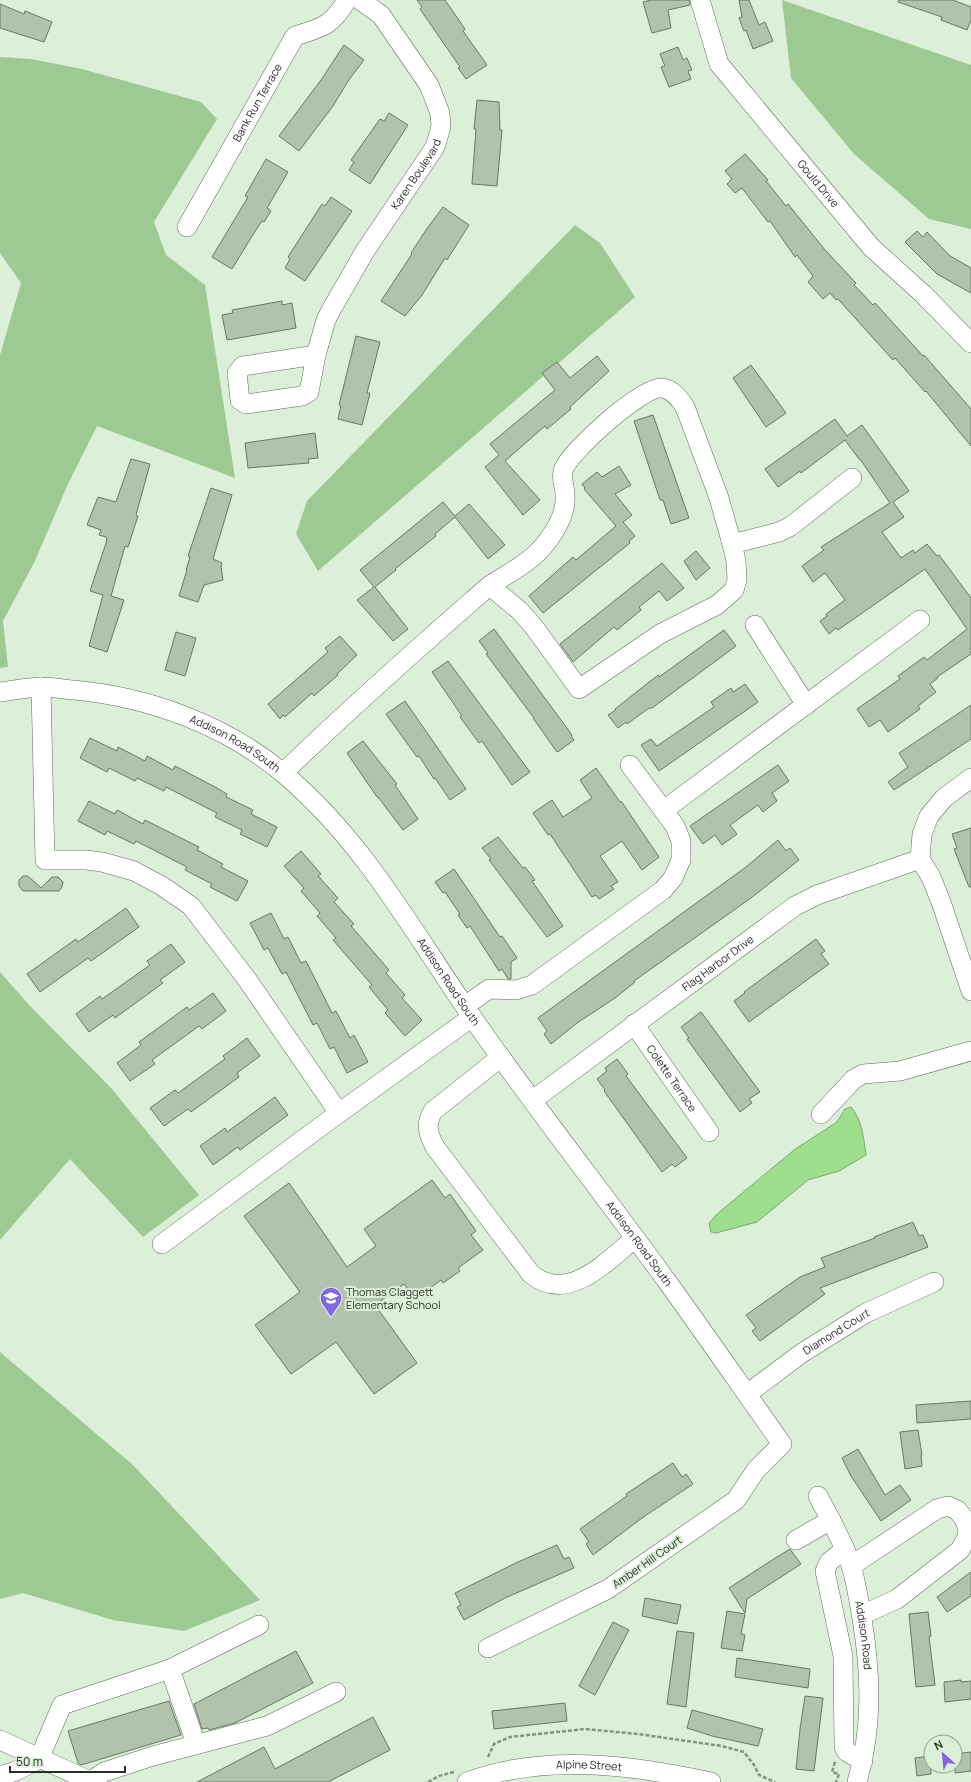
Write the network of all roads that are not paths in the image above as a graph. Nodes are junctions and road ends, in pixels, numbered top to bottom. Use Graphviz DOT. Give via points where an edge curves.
graph roads {
  1 [pos="347,0"];
  2 [pos="360,0"];
  3 [pos="700,0"];
  4 [pos="187,227"];
  5 [pos="971,343"];
  6 [pos="316,355"];
  7 [pos="852,478"];
  8 [pos="732,544"];
  9 [pos="490,586"];
  10 [pos="920,620"];
  11 [pos="754,625"];
  12 [pos="41,687"];
  13 [pos="0,692"];
  14 [pos="806,705"];
  15 [pos="630,765"];
  16 [pos="283,773"];
  17 [pos="971,778"];
  18 [pos="664,810"];
  19 [pos="920,859"];
  20 [pos="971,991"];
  21 [pos="469,1012"];
  22 [pos="634,1024"];
  23 [pos="971,1051"];
  24 [pos="501,1057"];
  25 [pos="533,1100"];
  26 [pos="339,1113"];
  27 [pos="821,1114"];
  28 [pos="709,1132"];
  29 [pos="634,1239"];
  30 [pos="162,1244"];
  31 [pos="934,1282"];
  32 [pos="747,1394"];
  33 [pos="782,1444"];
  34 [pos="818,1496"];
  35 [pos="831,1520"];
  36 [pos="796,1540"];
  37 [pos="848,1558"];
  38 [pos="862,1615"];
  39 [pos="260,1625"];
  40 [pos="488,1648"];
  41 [pos="170,1670"];
  42 [pos="336,1692"];
  43 [pos="0,1740"];
  44 [pos="196,1744"];
  45 [pos="40,1759"];
  46 [pos="863,1761"];
  47 [pos="0,1776"];
  48 [pos="91,1782"];
  49 [pos="467,1782"];
  50 [pos="711,1782"];
  51 [pos="858,1782"];
  1 -- 4 [label="street, Bank Run Terrace" via="336,17 322,28 295,36"];
  2 -- 6 [label="street, Karen Boulevard" via="381,15 429,86 440,113 441,127 435,147 365,251 330,310"];
  3 -- 5 [label="street, Gould Drive" via="719,64 871,247 923,294"];
  7 -- 8 [label="street" via="791,526 779,532"];
  8 -- 9 [label="street" via="737,580 734,590 726,599 660,634 579,689 534,627 519,610"];
  8 -- 9 [label="street" via="719,498 685,407 672,391 654,388 631,402 573,454 562,476 565,504 556,528 531,558"];
  9 -- 16 [label="street" via="337,721"];
  10 -- 14 [label="street"];
  11 -- 14 [label="street"];
  12 -- 13 [label="street, Addison Road South"];
  12 -- 16 [label="street, Addison Road South" via="111,695 158,706 226,736"];
  12 -- 26 [label="street" via="45,860 86,860 128,869 162,886 186,902 246,978"];
  14 -- 18 [label="street"];
  15 -- 18 [label="street"];
  16 -- 21 [label="street, Addison Road South" via="350,839 376,873"];
  17 -- 19 [label="street" via="944,798 929,816 922,834"];
  18 -- 21 [label="street" via="679,834 682,850 678,870 663,890 532,985 516,990 489,989"];
  19 -- 20 [label="street" via="941,902"];
  19 -- 22 [label="street, Flag Harbor Drive" via="817,895 795,906"];
  21 -- 24 [label="street, Addison Road South"];
  21 -- 26 [label="street"];
  22 -- 25 [label="street, Flag Harbor Drive"];
  22 -- 28 [label="street, Colette Terrace"];
  23 -- 27 [label="street" via="900,1071 863,1074 854,1079"];
  24 -- 25 [label="street, Addison Road South"];
  24 -- 29 [label="street" via="433,1111 428,1119 430,1137 436,1147 538,1280 553,1285 570,1284 597,1268"];
  25 -- 29 [label="street, Addison Road South"];
  26 -- 30 [label="street"];
  29 -- 32 [label="street, Addison Road South"];
  31 -- 32 [label="street, Diamond Court" via="866,1313 802,1353"];
  32 -- 33 [label="street, Addison Road South"];
  33 -- 40 [label="street, Amber Hill Court" via="756,1470 736,1500 608,1589"];
  34 -- 35 [label="street, Addison Road"];
  35 -- 36 [label="street"];
  35 -- 37 [label="street, Addison Road"];
  37 -- 38 [label="street, Addison Road"];
  37 -- 38 [label="street" via="937,1509 948,1506 957,1510 968,1528 967,1537 960,1550 897,1599"];
  37 -- 46 [label="street" via="829,1562 825,1571 843,1656 844,1747"];
  38 -- 46 [label="street, Addison Road" via="870,1672 867,1740"];
  39 -- 41 [label="street"];
  41 -- 44 [label="street"];
  41 -- 45 [label="street" via="62,1704"];
  42 -- 44 [label="street" via="267,1726"];
  43 -- 45 [label="street"];
  44 -- 48 [label="street" via="104,1772"];
  45 -- 47 [label="street"];
  45 -- 48 [label="street"];
  46 -- 51 [label="street, Addison Road"];
  49 -- 50 [label="street, Alpine Street" via="485,1775 515,1769 592,1764"];
}
